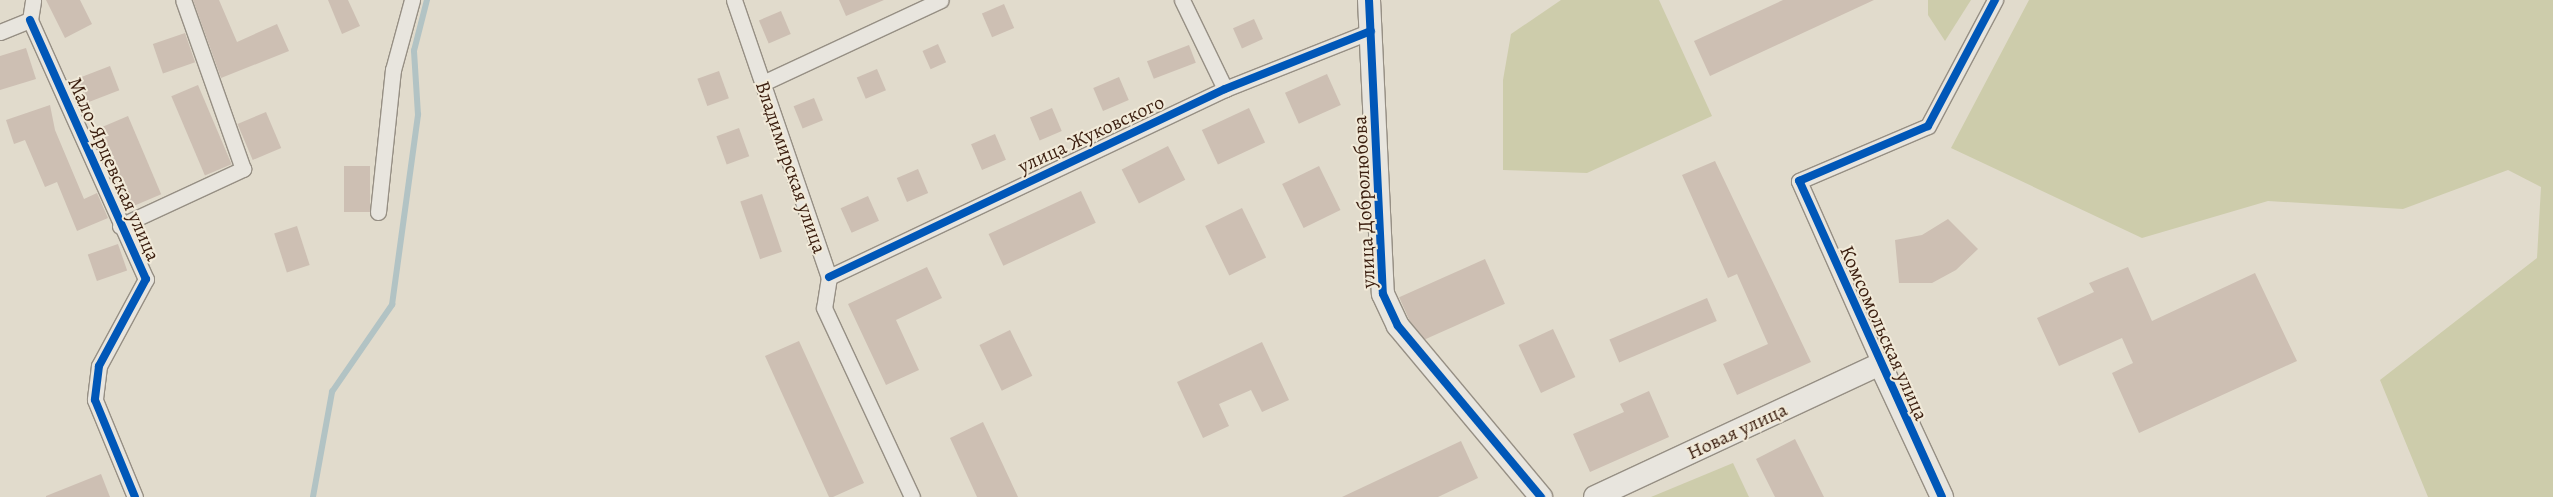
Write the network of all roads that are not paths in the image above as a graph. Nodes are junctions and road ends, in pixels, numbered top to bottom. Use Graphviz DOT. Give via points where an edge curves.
graph roads {
  1 [pos="33,0"];
  2 [pos="183,0"];
  3 [pos="412,0"];
  4 [pos="734,0"];
  5 [pos="942,0"];
  6 [pos="1182,0"];
  7 [pos="1369,0"];
  8 [pos="1995,0"];
  9 [pos="30,20"];
  10 [pos="1371,31"];
  11 [pos="0,32"];
  12 [pos="763,84"];
  13 [pos="1225,89"];
  14 [pos="378,212"];
  15 [pos="120,226"];
  16 [pos="829,277"];
  17 [pos="1880,364"];
  18 [pos="135,497"];
  19 [pos="912,497"];
  20 [pos="1541,497"];
  21 [pos="1595,497"];
  22 [pos="1942,497"];
  1 -- 9 [label="street"];
  2 -- 15 [label="street" via="244,169"];
  3 -- 14 [label="street" via="393,70"];
  4 -- 12 [label="street, Владимирская улица"];
  5 -- 12 [label="street"];
  6 -- 13 [label="street"];
  7 -- 10 [label="street, улица Добролюбова"];
  8 -- 17 [label="street, Комсомольская улица" via="1928,126 1799,181"];
  9 -- 11 [label="street"];
  9 -- 15 [label="street, Мало-Ярцевская улица"];
  10 -- 13 [label="street, улица Жуковского"];
  10 -- 20 [label="street, улица Добролюбова" via="1383,294 1398,326"];
  12 -- 16 [label="street, Владимирская улица"];
  13 -- 16 [label="street, улица Жуковского"];
  15 -- 18 [label="street, Мало-Ярцевская улица" via="146,279 99,366 95,400"];
  16 -- 19 [label="street, Владимирская улица" via="824,308"];
  17 -- 21 [label="street, Новая улица"];
  17 -- 22 [label="street, Комсомольская улица"];
}
